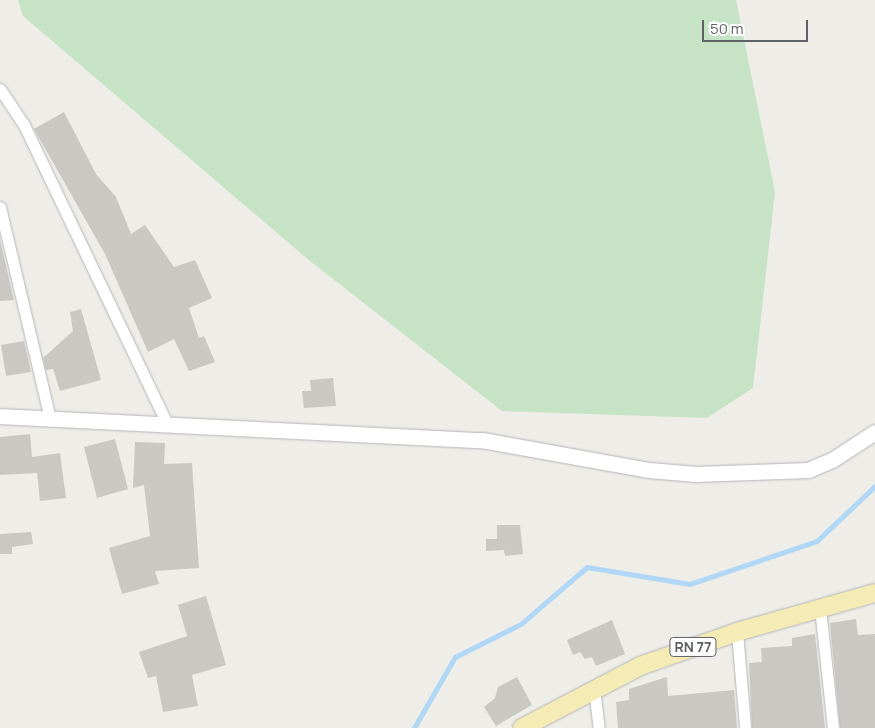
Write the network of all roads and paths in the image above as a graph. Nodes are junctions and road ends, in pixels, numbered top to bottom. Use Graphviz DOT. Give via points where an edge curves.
graph roads {
  1 [pos="0,89"];
  2 [pos="0,207"];
  3 [pos="0,416"];
  4 [pos="50,418"];
  5 [pos="167,422"];
  6 [pos="875,432"];
  7 [pos="875,593"];
  8 [pos="820,608"];
  9 [pos="736,632"];
  10 [pos="594,689"];
  11 [pos="522,728"];
  12 [pos="599,728"];
  13 [pos="745,728"];
  14 [pos="833,728"];
  1 -- 5 [label="street" via="24,124"];
  2 -- 4 [label="street"];
  3 -- 4 [label="main road"];
  4 -- 5 [label="main road"];
  5 -- 6 [label="main road" via="482,440 649,470 696,474 808,470 832,460"];
  7 -- 8 [label="main road, RN 77"];
  8 -- 9 [label="main road, RN 77"];
  8 -- 14 [label="street"];
  9 -- 10 [label="main road, RN 77" via="640,666"];
  9 -- 13 [label="street"];
  10 -- 11 [label="main road, RN 77"];
  10 -- 12 [label="street"];
}
